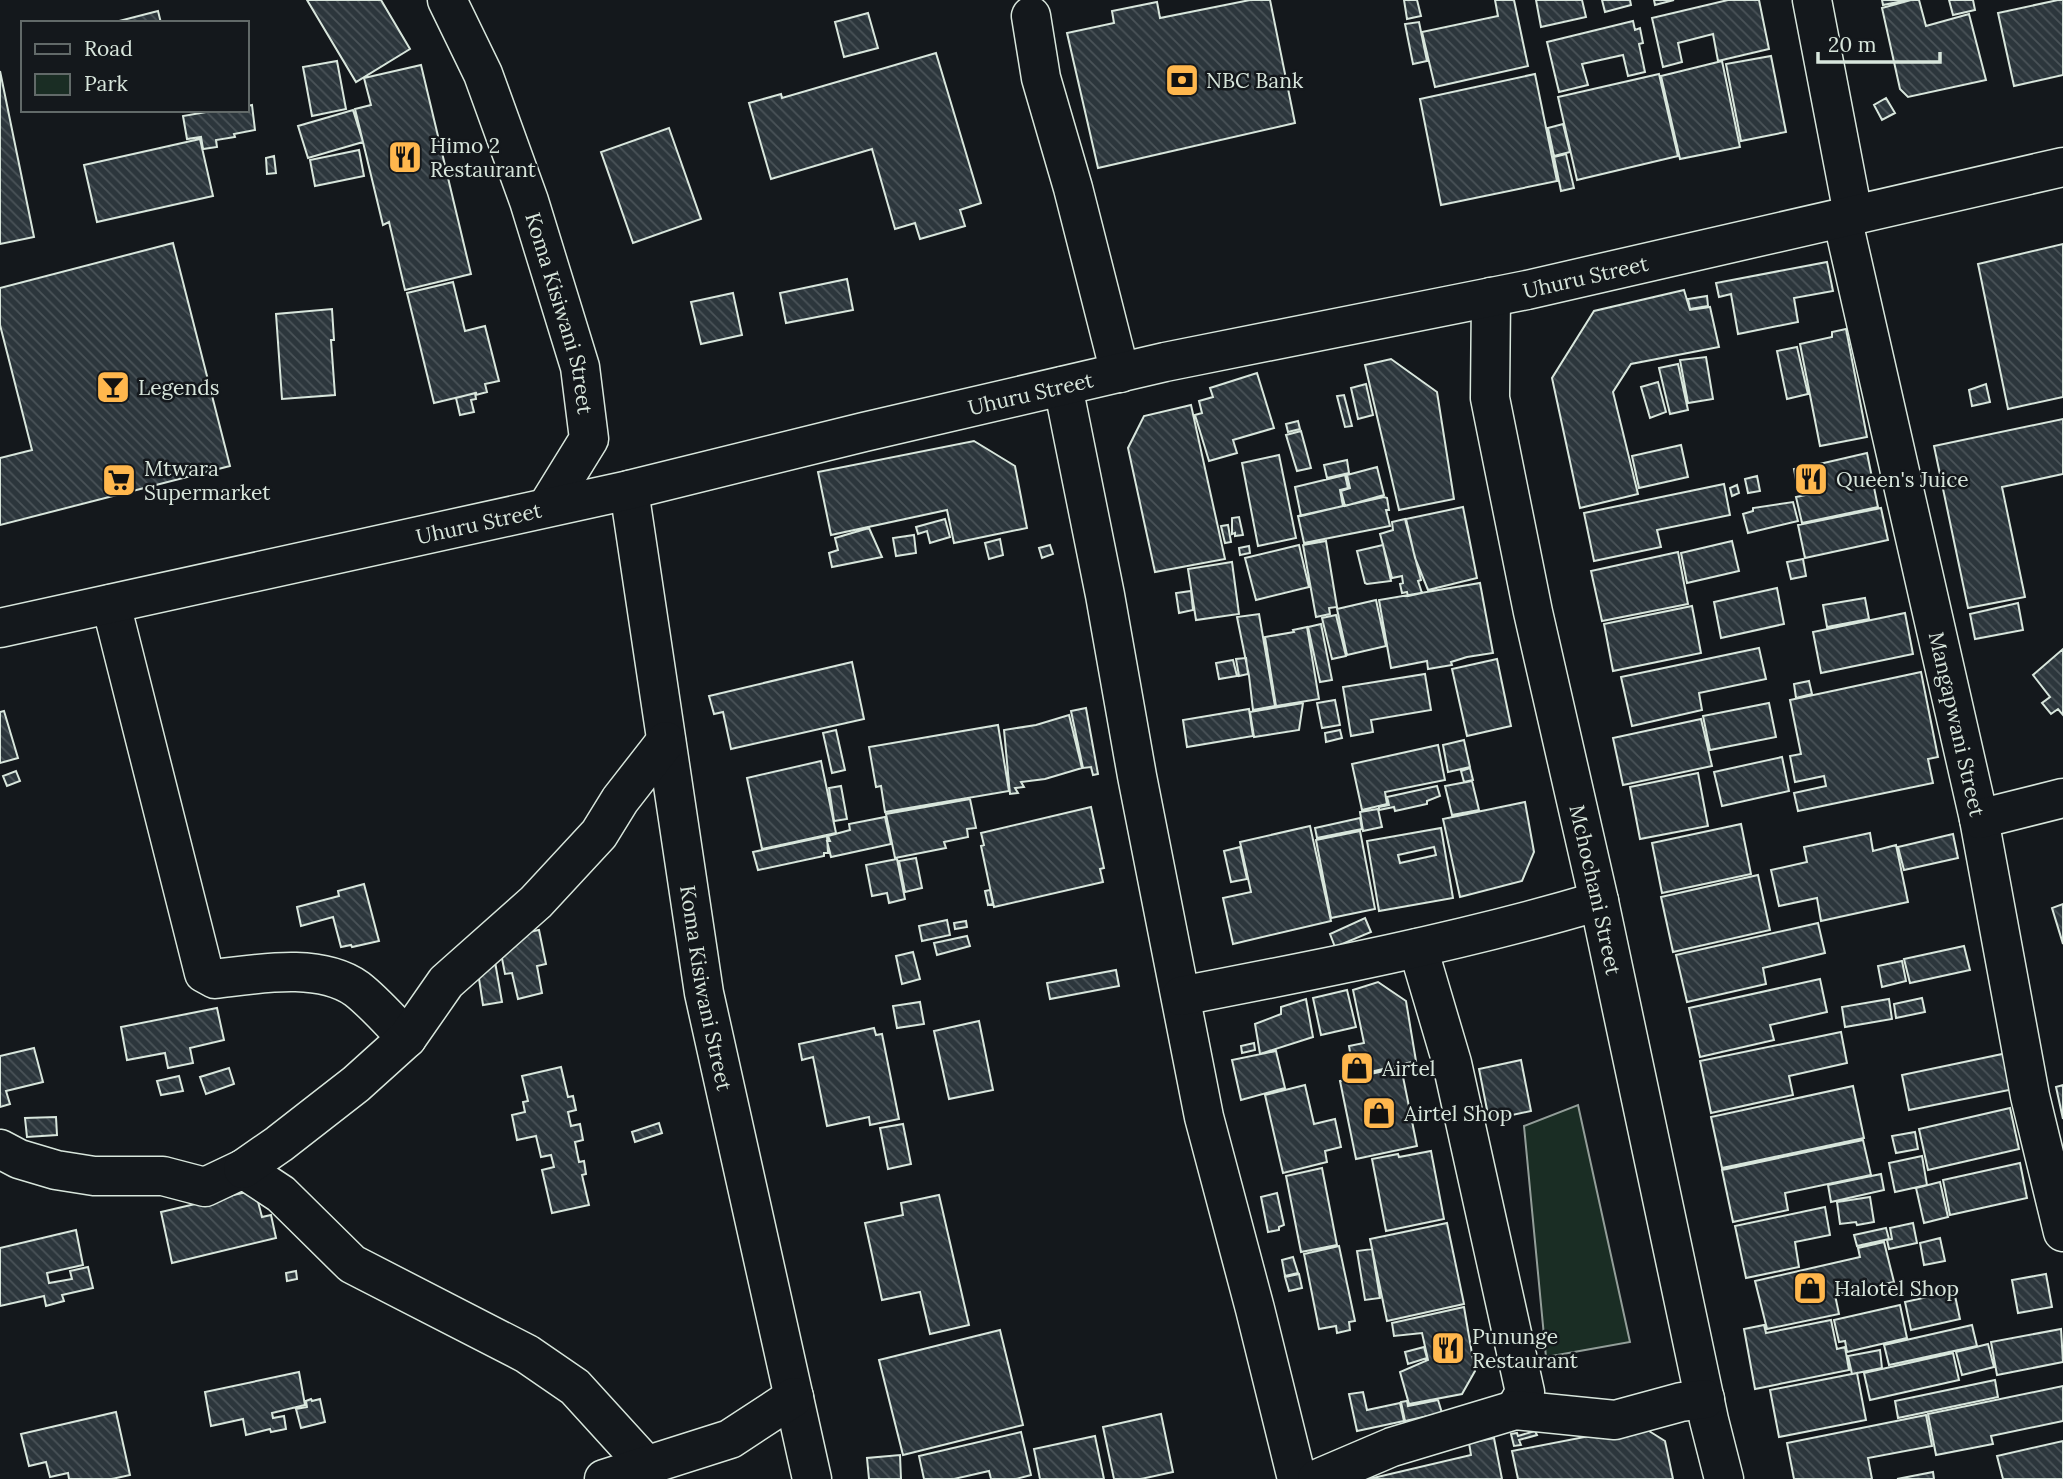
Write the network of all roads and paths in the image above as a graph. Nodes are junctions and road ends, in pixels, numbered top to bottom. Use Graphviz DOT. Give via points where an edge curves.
graph roads {
  1 [pos="447,0"];
  2 [pos="1812,0"];
  3 [pos="1031,16"];
  4 [pos="2063,167"];
  5 [pos="1847,216"];
  6 [pos="1490,297"];
  7 [pos="1120,373"];
  8 [pos="1063,386"];
  9 [pos="629,490"];
  10 [pos="547,507"];
  11 [pos="111,604"];
  12 [pos="0,628"];
  13 [pos="666,741"];
  14 [pos="2063,797"];
  15 [pos="1979,819"];
  16 [pos="1599,901"];
  17 [pos="1418,948"];
  18 [pos="1181,996"];
  19 [pos="407,1038"];
  20 [pos="0,1149"];
  21 [pos="243,1169"];
  22 [pos="2063,1231"];
  23 [pos="794,1397"];
  24 [pos="1705,1399"];
  25 [pos="1515,1410"];
  26 [pos="647,1466"];
  27 [pos="604,1479"];
  28 [pos="812,1479"];
  29 [pos="1297,1479"];
  30 [pos="1317,1479"];
  31 [pos="1724,1479"];
  1 -- 10 [label="street, Koma Kisiwani Street" via="484,74 580,368 589,439"];
  2 -- 5 [label="street, Mangapwani Street"];
  3 -- 7 [label="street" via="1041,78"];
  4 -- 5 [label="street, Uhuru Street"];
  5 -- 6 [label="street, Uhuru Street"];
  5 -- 15 [label="street, Mangapwani Street"];
  6 -- 7 [label="street, Uhuru Street"];
  6 -- 16 [label="street, Mchochani Street" via="1490,398"];
  7 -- 8 [label="street, Uhuru Street"];
  8 -- 9 [label="street, Uhuru Street"];
  8 -- 18 [label="street"];
  9 -- 10 [label="street, Uhuru Street"];
  9 -- 13 [label="street, Koma Kisiwani Street"];
  10 -- 11 [label="street, Uhuru Street"];
  11 -- 12 [label="street, Uhuru Street"];
  11 -- 19 [label="street" via="204,973 215,979 302,972 345,982"];
  13 -- 19 [label="street" via="599,834 536,902 446,982"];
  13 -- 23 [label="street, Koma Kisiwani Street" via="704,993"];
  14 -- 15 [label="street"];
  15 -- 22 [label="street, Mangapwani Street" via="2030,1096"];
  16 -- 17 [label="street"];
  16 -- 24 [label="street, Mchochani Street"];
  17 -- 18 [label="street"];
  17 -- 25 [label="street" via="1452,1063 1525,1392"];
  18 -- 29 [label="street" via="1204,1117"];
  19 -- 21 [label="street" via="356,1084"];
  20 -- 21 [label="street" via="56,1170 93,1176 163,1176 205,1187"];
  21 -- 26 [label="street" via="281,1194 352,1264 527,1354 575,1387"];
  23 -- 26 [label="street" via="730,1440"];
  23 -- 28 [label="street, Koma Kisiwani Street"];
  24 -- 25 [label="street" via="1615,1420"];
  24 -- 31 [label="street, Mchochani Street"];
  25 -- 30 [label="street" via="1392,1447"];
  26 -- 27 [label="street"];
}
